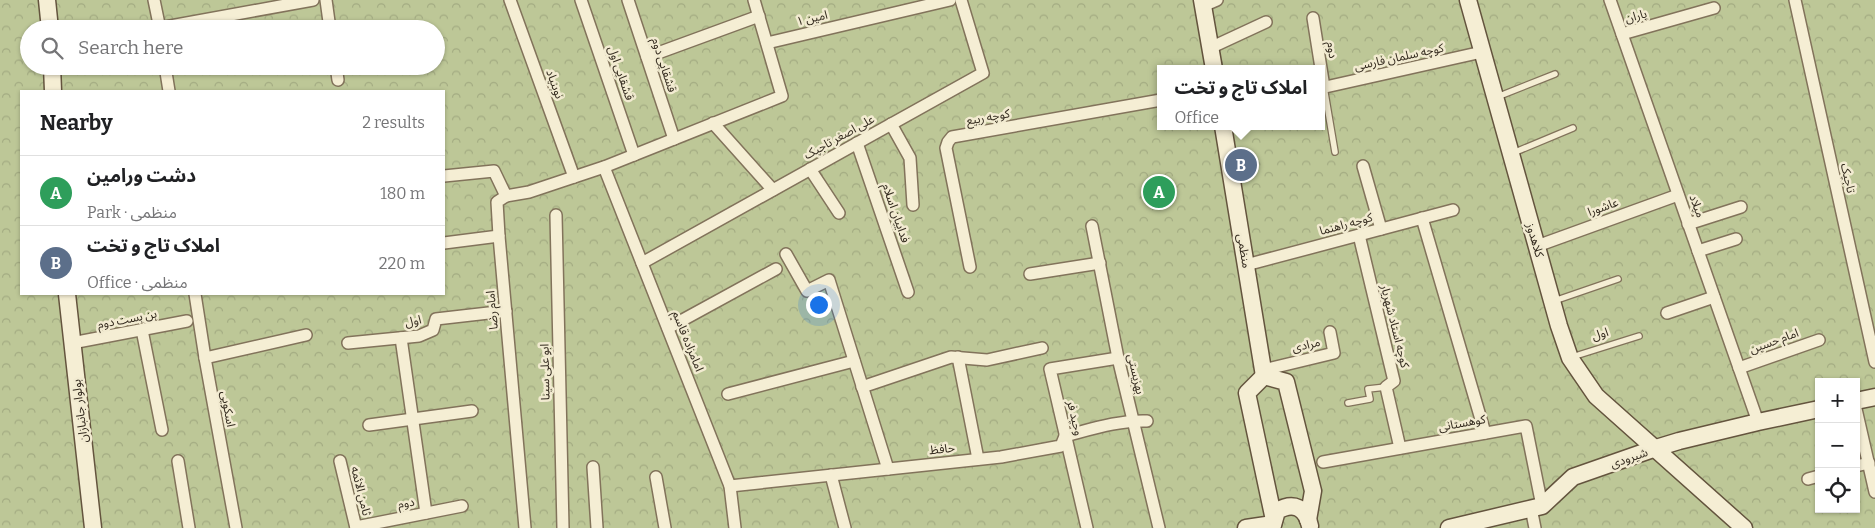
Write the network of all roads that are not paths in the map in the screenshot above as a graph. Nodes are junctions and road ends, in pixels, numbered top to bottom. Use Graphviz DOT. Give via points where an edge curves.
graph roads {
  1 [pos="47,0"];
  2 [pos="154,0"];
  3 [pos="313,0"];
  4 [pos="326,0"];
  5 [pos="510,0"];
  6 [pos="581,0"];
  7 [pos="628,0"];
  8 [pos="754,0"];
  9 [pos="950,0"];
  10 [pos="961,0"];
  11 [pos="1468,0"];
  12 [pos="1610,0"];
  13 [pos="1795,0"];
  14 [pos="1208,2"];
  15 [pos="1714,8"];
  16 [pos="759,16"];
  17 [pos="1313,18"];
  18 [pos="49,20"];
  19 [pos="158,20"];
  20 [pos="207,20"];
  21 [pos="329,20"];
  22 [pos="1266,22"];
  23 [pos="1622,34"];
  24 [pos="767,42"];
  25 [pos="1210,48"];
  26 [pos="1482,52"];
  27 [pos="647,57"];
  28 [pos="1213,65"];
  29 [pos="1320,65"];
  30 [pos="1555,74"];
  31 [pos="52,75"];
  32 [pos="166,75"];
  33 [pos="337,75"];
  34 [pos="338,80"];
  35 [pos="1325,88"];
  36 [pos="53,90"];
  37 [pos="169,90"];
  38 [pos="1495,98"];
  39 [pos="1325,99"];
  40 [pos="1157,101"];
  41 [pos="713,123"];
  42 [pos="891,124"];
  43 [pos="1573,128"];
  44 [pos="1224,130"];
  45 [pos="674,139"];
  46 [pos="858,143"];
  47 [pos="1335,152"];
  48 [pos="1511,154"];
  49 [pos="634,155"];
  50 [pos="1363,166"];
  51 [pos="604,167"];
  52 [pos="810,169"];
  53 [pos="445,176"];
  54 [pos="574,177"];
  55 [pos="773,190"];
  56 [pos="1678,194"];
  57 [pos="506,196"];
  58 [pos="913,205"];
  59 [pos="1741,206"];
  60 [pos="1453,210"];
  61 [pos="838,213"];
  62 [pos="556,215"];
  63 [pos="1422,218"];
  64 [pos="1688,224"];
  65 [pos="1092,226"];
  66 [pos="1381,229"];
  67 [pos="1359,235"];
  68 [pos="499,236"];
  69 [pos="1736,239"];
  70 [pos="445,243"];
  71 [pos="1537,246"];
  72 [pos="1698,251"];
  73 [pos="786,254"];
  74 [pos="642,262"];
  75 [pos="1100,263"];
  76 [pos="1246,265"];
  77 [pos="970,267"];
  78 [pos="776,269"];
  79 [pos="1030,274"];
  80 [pos="1618,279"];
  81 [pos="908,292"];
  82 [pos="67,295"];
  83 [pos="195,295"];
  84 [pos="1714,297"];
  85 [pos="1552,302"];
  86 [pos="506,311"];
  87 [pos="1667,313"];
  88 [pos="187,321"];
  89 [pos="668,328"];
  90 [pos="142,330"];
  91 [pos="1330,332"];
  92 [pos="306,335"];
  93 [pos="1639,336"];
  94 [pos="401,338"];
  95 [pos="1818,340"];
  96 [pos="72,343"];
  97 [pos="348,344"];
  98 [pos="1042,348"];
  99 [pos="205,358"];
  100 [pos="958,358"];
  101 [pos="1118,358"];
  102 [pos="1570,358"];
  103 [pos="854,361"];
  104 [pos="1875,362"];
  105 [pos="1739,368"];
  106 [pos="1264,373"];
  107 [pos="862,387"];
  108 [pos="1386,387"];
  109 [pos="728,394"];
  110 [pos="1875,397"];
  111 [pos="1860,400"];
  112 [pos="1348,403"];
  113 [pos="1815,410"];
  114 [pos="472,411"];
  115 [pos="412,419"];
  116 [pos="1133,421"];
  117 [pos="1147,421"];
  118 [pos="1758,422"];
  119 [pos="1859,423"];
  120 [pos="369,425"];
  121 [pos="162,430"];
  122 [pos="1485,433"];
  123 [pos="1065,436"];
  124 [pos="1400,448"];
  125 [pos="1656,448"];
  126 [pos="978,459"];
  127 [pos="178,461"];
  128 [pos="340,461"];
  129 [pos="1323,462"];
  130 [pos="1869,463"];
  131 [pos="1860,465"];
  132 [pos="593,467"];
  133 [pos="888,469"];
  134 [pos="831,475"];
  135 [pos="656,477"];
  136 [pos="730,486"];
  137 [pos="1875,492"];
  138 [pos="462,506"];
  139 [pos="1536,507"];
  140 [pos="426,513"];
  141 [pos="1274,524"];
  142 [pos="1309,524"];
  143 [pos="93,528"];
  144 [pos="189,528"];
  145 [pos="236,528"];
  146 [pos="356,528"];
  147 [pos="525,528"];
  148 [pos="562,528"];
  149 [pos="597,528"];
  150 [pos="664,528"];
  151 [pos="735,528"];
  152 [pos="845,528"];
  153 [pos="1086,528"];
  154 [pos="1159,528"];
  155 [pos="1246,528"];
  156 [pos="1449,528"];
  157 [pos="1535,528"];
  158 [pos="1744,528"];
  1 -- 18 [label="street"];
  2 -- 19 [label="street"];
  3 -- 20 [label="street"];
  4 -- 21 [label="street"];
  5 -- 54 [label="street, نوبنیاد"];
  6 -- 49 [label="street, قشقایی اول"];
  7 -- 27 [label="street, قشقایی دوم"];
  8 -- 16 [label="street"];
  9 -- 24 [label="street, امین ۱"];
  10 -- 42 [label="street, علی اصغر تاجیک" via="983,73"];
  11 -- 26 [label="street, کلاهدوز"];
  12 -- 23 [label="street, میلاد"];
  13 -- 104 [label="street, تاجیک"];
  14 -- 25 [label="street"];
  15 -- 23 [label="street, یاران"];
  16 -- 24 [label="street"];
  16 -- 27 [label="street"];
  17 -- 29 [label="street, دوم"];
  22 -- 25 [label="street"];
  23 -- 56 [label="street, میلاد"];
  24 -- 41 [label="street" via="782,96"];
  25 -- 28 [label="street"];
  26 -- 35 [label="street, کوچه سلمان فارسی"];
  26 -- 38 [label="street, کلاهدوز"];
  27 -- 45 [label="street, قشقایی دوم"];
  30 -- 38 [label="lane"];
  31 -- 36 [label="street"];
  32 -- 37 [label="street"];
  33 -- 34 [label="street"];
  38 -- 48 [label="street, کلاهدوز"];
  39 -- 47 [label="lane"];
  40 -- 77 [label="street, کوچه ربیع" via="952,137 946,148"];
  41 -- 45 [label="street"];
  41 -- 55 [label="street"];
  42 -- 46 [label="street, علی اصغر تاجیک"];
  42 -- 58 [label="street" via="910,158"];
  43 -- 48 [label="lane"];
  44 -- 76 [label="street, منظمی"];
  45 -- 49 [label="street"];
  46 -- 52 [label="street, علی اصغر تاجیک"];
  46 -- 81 [label="street, فداییان اسلام"];
  48 -- 71 [label="street, کلاهدوز"];
  49 -- 51 [label="street"];
  50 -- 66 [label="street"];
  51 -- 54 [label="street"];
  51 -- 74 [label="street, امامزاده قاسم"];
  52 -- 55 [label="street, علی اصغر تاجیک"];
  52 -- 61 [label="street"];
  53 -- 57 [label="street" via="494,171"];
  54 -- 57 [label="street"];
  55 -- 74 [label="street, علی اصغر تاجیک"];
  56 -- 64 [label="street, میلاد"];
  56 -- 71 [label="street, عاشورا"];
  57 -- 68 [label="street, امام رضا" via="497,202"];
  59 -- 64 [label="street"];
  60 -- 63 [label="street, کوچه راهنما"];
  62 -- 148 [label="street, ابو علی سینا"];
  63 -- 66 [label="street, کوچه راهنما"];
  63 -- 122 [label="street"];
  64 -- 72 [label="street, میلاد"];
  65 -- 75 [label="street, بهزیستی"];
  66 -- 67 [label="street, کوچه راهنما"];
  67 -- 76 [label="street, کوچه راهنما"];
  67 -- 108 [label="street, کوچه استاد شهریار" via="1394,380"];
  68 -- 70 [label="street"];
  68 -- 86 [label="street, امام رضا"];
  69 -- 72 [label="street"];
  71 -- 85 [label="street, کلاهدوز"];
  72 -- 84 [label="street, میلاد"];
  73 -- 103 [label="street" via="807,290 829,280"];
  74 -- 89 [label="street, امامزاده قاسم"];
  75 -- 79 [label="street"];
  75 -- 101 [label="street, بهزیستی"];
  76 -- 106 [label="street, منظمی"];
  78 -- 89 [label="street"];
  80 -- 85 [label="lane"];
  82 -- 96 [label="street, بولوار جانبازان"];
  83 -- 99 [label="street, اسکویی"];
  84 -- 87 [label="street"];
  84 -- 105 [label="street, میلاد"];
  85 -- 102 [label="street, کلاهدوز"];
  86 -- 94 [label="street, اول" via="436,319 433,330"];
  86 -- 147 [label="street, امام رضا"];
  88 -- 90 [label="street, بن بست دوم"];
  89 -- 136 [label="street, امامزاده قاسم"];
  90 -- 96 [label="street, بن بست دوم"];
  90 -- 121 [label="street"];
  91 -- 106 [label="street, مرادی" via="1334,353"];
  92 -- 99 [label="street"];
  93 -- 102 [label="lane, اول"];
  94 -- 97 [label="street, اول"];
  94 -- 115 [label="street"];
  95 -- 105 [label="street, امام حسین"];
  96 -- 143 [label="street, بولوار جانبازان"];
  98 -- 100 [label="street" via="987,360"];
  99 -- 145 [label="street, اسکویی"];
  100 -- 107 [label="street" via="951,357"];
  100 -- 126 [label="street"];
  101 -- 116 [label="street, بهزیستی"];
  101 -- 123 [label="street, وحید فر" via="1050,368"];
  102 -- 125 [label="street, کلاهدوز" via="1596,396"];
  103 -- 107 [label="street"];
  103 -- 109 [label="street"];
  105 -- 118 [label="street, میلاد"];
  106 -- 141 [label="street" via="1246,393"];
  106 -- 142 [label="street" via="1286,382 1313,491"];
  107 -- 133 [label="street"];
  108 -- 112 [label="lane" via="1368,389 1370,399"];
  108 -- 124 [label="street, کوچه استاد شهریار"];
  110 -- 111 [label="street"];
  113 -- 118 [label="street, شیرودی"];
  114 -- 115 [label="street"];
  115 -- 120 [label="street"];
  115 -- 140 [label="street"];
  116 -- 117 [label="street, حافظ"];
  116 -- 123 [label="street, حافظ"];
  116 -- 154 [label="street, بهزیستی"];
  118 -- 125 [label="street, شیرودی"];
  119 -- 130 [label="street"];
  122 -- 124 [label="street, کوهستانی"];
  122 -- 139 [label="street, کوهستانی" via="1526,426"];
  123 -- 126 [label="street, حافظ" via="1061,446"];
  123 -- 153 [label="street, وحید فر"];
  124 -- 129 [label="street, کوهستانی"];
  125 -- 139 [label="street, شیرودی" via="1572,477"];
  125 -- 158 [label="street, کلاهدوز"];
  126 -- 133 [label="street, حافظ"];
  127 -- 144 [label="street"];
  128 -- 146 [label="street, ثامن الائمه"];
  130 -- 131 [label="street"];
  130 -- 137 [label="street"];
  132 -- 149 [label="street"];
  133 -- 134 [label="street, حافظ"];
  134 -- 136 [label="street, حافظ"];
  134 -- 152 [label="street"];
  135 -- 150 [label="street"];
  136 -- 151 [label="street, امامزاده قاسم"];
  138 -- 140 [label="street, دوم"];
  139 -- 156 [label="street"];
  139 -- 157 [label="street"];
  140 -- 146 [label="street, دوم"];
  141 -- 142 [label="street" via="1277,511 1296,506 1302,508"];
  141 -- 155 [label="street"];
}
